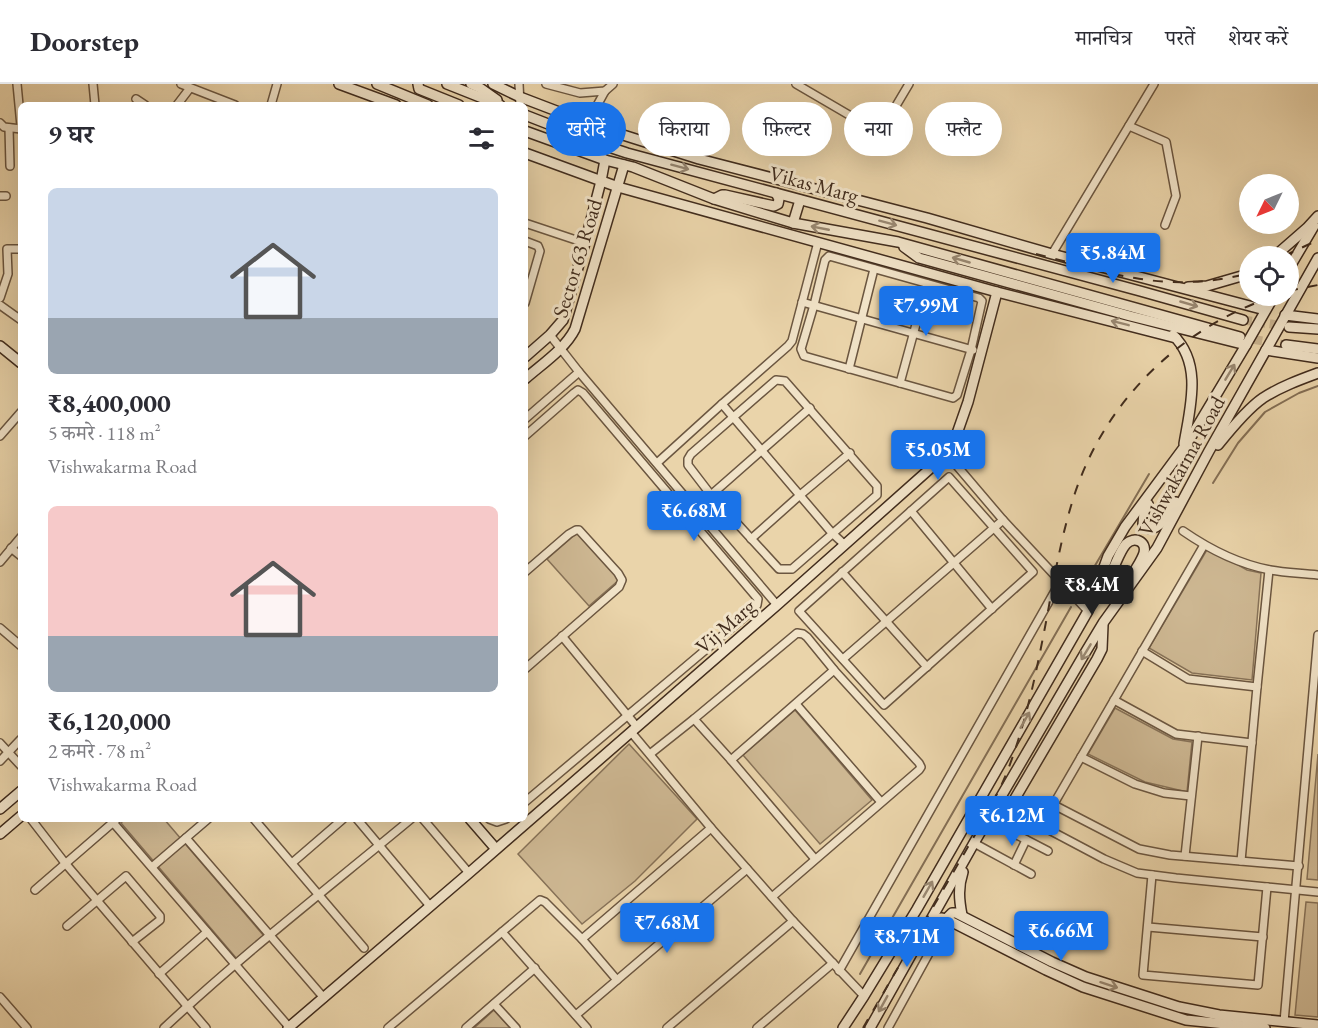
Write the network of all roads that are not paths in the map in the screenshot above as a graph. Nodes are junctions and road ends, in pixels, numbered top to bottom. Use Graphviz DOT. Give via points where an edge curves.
graph roads {
  1 [pos="17,84"];
  2 [pos="93,84"];
  3 [pos="181,84"];
  4 [pos="277,84"];
  5 [pos="339,84"];
  6 [pos="377,84"];
  7 [pos="418,84"];
  8 [pos="447,84"];
  9 [pos="471,84"];
  10 [pos="493,84"];
  11 [pos="519,84"];
  12 [pos="546,84"];
  13 [pos="614,84"];
  14 [pos="796,84"];
  15 [pos="909,84"];
  16 [pos="1154,84"];
  17 [pos="190,88"];
  18 [pos="605,92"];
  19 [pos="136,99"];
  20 [pos="520,101"];
  21 [pos="19,102"];
  22 [pos="95,102"];
  23 [pos="140,102"];
  24 [pos="179,102"];
  25 [pos="227,102"];
  26 [pos="272,102"];
  27 [pos="388,102"];
  28 [pos="421,102"];
  29 [pos="452,102"];
  30 [pos="494,102"];
  31 [pos="498,102"];
  32 [pos="599,102"];
  33 [pos="528,103"];
  34 [pos="546,109"];
  35 [pos="528,116"];
  36 [pos="0,123"];
  37 [pos="546,123"];
  38 [pos="1129,126"];
  39 [pos="18,128"];
  40 [pos="9,129"];
  41 [pos="528,132"];
  42 [pos="626,136"];
  43 [pos="626,151"];
  44 [pos="528,154"];
  45 [pos="605,160"];
  46 [pos="624,165"];
  47 [pos="10,166"];
  48 [pos="601,181"];
  49 [pos="618,187"];
  50 [pos="776,193"];
  51 [pos="714,199"];
  52 [pos="800,200"];
  53 [pos="927,218"];
  54 [pos="1318,218"];
  55 [pos="793,223"];
  56 [pos="528,224"];
  57 [pos="1165,225"];
  58 [pos="924,232"];
  59 [pos="528,242"];
  60 [pos="818,242"];
  61 [pos="898,242"];
  62 [pos="585,243"];
  63 [pos="1286,246"];
  64 [pos="18,249"];
  65 [pos="1299,251"];
  66 [pos="1052,254"];
  67 [pos="1318,258"];
  68 [pos="874,269"];
  69 [pos="1239,276"];
  70 [pos="927,284"];
  71 [pos="1180,288"];
  72 [pos="2,290"];
  73 [pos="997,292"];
  74 [pos="528,293"];
  75 [pos="0,298"];
  76 [pos="802,302"];
  77 [pos="0,305"];
  78 [pos="814,305"];
  79 [pos="1268,306"];
  80 [pos="1265,310"];
  81 [pos="1285,315"];
  82 [pos="18,318"];
  83 [pos="861,319"];
  84 [pos="1318,319"];
  85 [pos="1243,320"];
  86 [pos="1157,323"];
  87 [pos="1290,327"];
  88 [pos="1318,329"];
  89 [pos="914,334"];
  90 [pos="550,335"];
  91 [pos="1176,338"];
  92 [pos="1243,341"];
  93 [pos="1286,345"];
  94 [pos="0,346"];
  95 [pos="560,347"];
  96 [pos="1318,349"];
  97 [pos="1266,350"];
  98 [pos="976,351"];
  99 [pos="528,354"];
  100 [pos="1318,358"];
  101 [pos="18,361"];
  102 [pos="849,369"];
  103 [pos="579,372"];
  104 [pos="1318,373"];
  105 [pos="528,376"];
  106 [pos="900,383"];
  107 [pos="722,404"];
  108 [pos="810,408"];
  109 [pos="18,415"];
  110 [pos="528,416"];
  111 [pos="733,417"];
  112 [pos="528,433"];
  113 [pos="0,436"];
  114 [pos="760,450"];
  115 [pos="1183,450"];
  116 [pos="850,453"];
  117 [pos="946,453"];
  118 [pos="1208,454"];
  119 [pos="657,463"];
  120 [pos="1191,484"];
  121 [pos="1152,492"];
  122 [pos="711,495"];
  123 [pos="799,496"];
  124 [pos="911,511"];
  125 [pos="1003,520"];
  126 [pos="994,528"];
  127 [pos="1183,531"];
  128 [pos="832,533"];
  129 [pos="751,539"];
  130 [pos="18,540"];
  131 [pos="845,545"];
  132 [pos="1204,545"];
  133 [pos="11,548"];
  134 [pos="18,554"];
  135 [pos="0,562"];
  136 [pos="954,563"];
  137 [pos="528,569"];
  138 [pos="1269,570"];
  139 [pos="842,572"];
  140 [pos="1318,575"];
  141 [pos="1060,582"];
  142 [pos="1126,592"];
  143 [pos="777,605"];
  144 [pos="1090,606"];
  145 [pos="992,609"];
  146 [pos="886,622"];
  147 [pos="1103,623"];
  148 [pos="0,628"];
  149 [pos="1318,635"];
  150 [pos="562,636"];
  151 [pos="18,643"];
  152 [pos="1142,651"];
  153 [pos="843,659"];
  154 [pos="528,666"];
  155 [pos="927,667"];
  156 [pos="834,670"];
  157 [pos="1257,687"];
  158 [pos="1114,700"];
  159 [pos="796,704"];
  160 [pos="628,715"];
  161 [pos="694,719"];
  162 [pos="634,729"];
  163 [pos="1198,736"];
  164 [pos="18,742"];
  165 [pos="0,743"];
  166 [pos="1252,743"];
  167 [pos="9,753"];
  168 [pos="650,754"];
  169 [pos="1081,758"];
  170 [pos="731,760"];
  171 [pos="0,761"];
  172 [pos="18,763"];
  173 [pos="18,793"];
  174 [pos="1191,796"];
  175 [pos="528,799"];
  176 [pos="881,802"];
  177 [pos="1054,805"];
  178 [pos="1010,807"];
  179 [pos="0,809"];
  180 [pos="990,816"];
  181 [pos="18,819"];
  182 [pos="528,821"];
  183 [pos="33,822"];
  184 [pos="112,822"];
  185 [pos="116,822"];
  186 [pos="205,822"];
  187 [pos="257,822"];
  188 [pos="339,822"];
  189 [pos="360,822"];
  190 [pos="407,822"];
  191 [pos="426,822"];
  192 [pos="473,822"];
  193 [pos="527,822"];
  194 [pos="1041,826"];
  195 [pos="711,828"];
  196 [pos="0,834"];
  197 [pos="186,838"];
  198 [pos="1026,840"];
  199 [pos="975,843"];
  200 [pos="380,845"];
  201 [pos="496,849"];
  202 [pos="1048,851"];
  203 [pos="969,853"];
  204 [pos="1185,856"];
  205 [pos="815,859"];
  206 [pos="1241,861"];
  207 [pos="65,863"];
  208 [pos="291,863"];
  209 [pos="1014,865"];
  210 [pos="1299,866"];
  211 [pos="152,867"];
  212 [pos="747,869"];
  213 [pos="469,873"];
  214 [pos="1031,874"];
  215 [pos="1152,875"];
  216 [pos="1267,887"];
  217 [pos="35,890"];
  218 [pos="1297,890"];
  219 [pos="1318,892"];
  220 [pos="319,895"];
  221 [pos="772,897"];
  222 [pos="97,900"];
  223 [pos="430,906"];
  224 [pos="962,915"];
  225 [pos="933,917"];
  226 [pos="946,919"];
  227 [pos="793,921"];
  228 [pos="67,926"];
  229 [pos="1148,927"];
  230 [pos="502,932"];
  231 [pos="207,933"];
  232 [pos="271,935"];
  233 [pos="1263,937"];
  234 [pos="582,939"];
  235 [pos="132,942"];
  236 [pos="364,948"];
  237 [pos="833,963"];
  238 [pos="236,965"];
  239 [pos="535,968"];
  240 [pos="839,971"];
  241 [pos="159,974"];
  242 [pos="617,980"];
  243 [pos="864,996"];
  244 [pos="0,997"];
  245 [pos="324,998"];
  246 [pos="494,1004"];
  247 [pos="187,1006"];
  248 [pos="576,1015"];
  249 [pos="1193,1020"];
  250 [pos="1284,1022"];
  251 [pos="1318,1025"];
  252 [pos="27,1028"];
  253 [pos="164,1028"];
  254 [pos="206,1028"];
  255 [pos="288,1028"];
  256 [pos="388,1028"];
  257 [pos="466,1028"];
  258 [pos="516,1028"];
  259 [pos="587,1028"];
  260 [pos="667,1028"];
  261 [pos="757,1028"];
  262 [pos="843,1028"];
  263 [pos="870,1028"];
  264 [pos="888,1028"];
  265 [pos="1265,1028"];
  1 -- 21 [label="street"];
  2 -- 22 [label="street"];
  3 -- 17 [label="street"];
  4 -- 26 [label="street"];
  5 -- 27 [label="street"];
  6 -- 28 [label="street"];
  7 -- 29 [label="street" via="419,89"];
  8 -- 30 [label="street"];
  9 -- 31 [label="street"];
  10 -- 20 [label="street"];
  11 -- 20 [label="street"];
  12 -- 18 [label="street" via="580,93"];
  13 -- 18 [label="street"];
  14 -- 15 [label="street" via="873,129 884,126"];
  16 -- 38 [label="street"];
  17 -- 24 [label="street"];
  17 -- 25 [label="street"];
  18 -- 32 [label="street"];
  19 -- 23 [label="street"];
  33 -- 34 [label="street"];
  35 -- 37 [label="street, Vikas Marg"];
  36 -- 40 [label="street"];
  38 -- 57 [label="street" via="1166,142 1176,196"];
  38 -- 66 [label="street"];
  39 -- 40 [label="street"];
  40 -- 47 [label="street"];
  41 -- 45 [label="street, Vikas Marg"];
  42 -- 53 [label="street" via="699,159"];
  43 -- 50 [label="street, Vikas Marg, one-way"];
  44 -- 48 [label="street"];
  45 -- 46 [label="street, Vikas Marg"];
  45 -- 48 [label="street, Sector 63 Road"];
  46 -- 49 [label="street, Sector 63 Road"];
  46 -- 51 [label="street, Vikas Marg"];
  48 -- 49 [label="street"];
  48 -- 62 [label="street, Sector 63 Road"];
  49 -- 60 [label="street"];
  49 -- 95 [label="street, Sector 63 Road" via="575,328"];
  50 -- 51 [label="street" via="779,199 774,206 725,195"];
  50 -- 52 [label="street, Vikas Marg"];
  51 -- 55 [label="street, Vikas Marg"];
  52 -- 55 [label="street"];
  52 -- 58 [label="street, Vikas Marg, one-way"];
  53 -- 58 [label="street"];
  53 -- 66 [label="street"];
  54 -- 63 [label="street"];
  54 -- 65 [label="street"];
  61 -- 55 [label="street, Vikas Marg, one-way"];
  56 -- 62 [label="street"];
  58 -- 85 [label="street, Vikas Marg, one-way"];
  59 -- 74 [label="street" via="540,251"];
  60 -- 73 [label="street"];
  60 -- 76 [label="street"];
  61 -- 86 [label="street" via="919,258"];
  92 -- 61 [label="street, Vikas Marg, one-way"];
  62 -- 90 [label="street, Sector 63 Road" via="563,320"];
  64 -- 72 [label="street" via="7,249 8,274"];
  66 -- 71 [label="street"];
  67 -- 81 [label="street, Vishwakarma Road"];
  68 -- 70 [label="street"];
  68 -- 78 [label="street" via="829,256"];
  68 -- 83 [label="street"];
  69 -- 71 [label="street" via="1207,286"];
  70 -- 89 [label="street"];
  70 -- 98 [label="street" via="982,301"];
  71 -- 80 [label="street"];
  72 -- 75 [label="street"];
  91 -- 73 [label="street, one-way"];
  73 -- 98 [label="street"];
  76 -- 78 [label="street"];
  76 -- 107 [label="street" via="788,346"];
  77 -- 82 [label="street"];
  78 -- 83 [label="street"];
  78 -- 102 [label="street" via="801,349 804,356"];
  79 -- 80 [label="street, Vishwakarma Road"];
  80 -- 92 [label="street, Vishwakarma Road"];
  81 -- 84 [label="street"];
  81 -- 97 [label="street, Vishwakarma Road"];
  83 -- 89 [label="street"];
  83 -- 102 [label="street"];
  86 -- 91 [label="street"];
  86 -- 92 [label="street"];
  87 -- 88 [label="street"];
  89 -- 98 [label="street"];
  89 -- 106 [label="street"];
  90 -- 95 [label="street, Vij Marg"];
  90 -- 99 [label="street, Sector 63 Road"];
  91 -- 115 [label="street" via="1189,360 1193,388"];
  115 -- 92 [label="street, Vishwakarma Road, one-way"];
  93 -- 96 [label="street"];
  94 -- 101 [label="street"];
  95 -- 103 [label="street, Vij Marg"];
  95 -- 105 [label="street, Sector 63 Road"];
  97 -- 100 [label="street"];
  97 -- 118 [label="street, Vishwakarma Road"];
  98 -- 106 [label="street" via="953,398"];
  98 -- 117 [label="street" via="968,402 953,445"];
  102 -- 106 [label="street"];
  103 -- 110 [label="street"];
  103 -- 119 [label="street, Vij Marg"];
  104 -- 118 [label="street" via="1291,382 1261,399"];
  107 -- 111 [label="street"];
  107 -- 119 [label="street"];
  108 -- 111 [label="street" via="785,381 776,380"];
  108 -- 114 [label="street"];
  108 -- 116 [label="street"];
  109 -- 113 [label="street"];
  111 -- 114 [label="street"];
  111 -- 122 [label="street" via="688,459 688,465"];
  112 -- 160 [label="street" via="578,390 583,393 758,599 754,609"];
  114 -- 122 [label="street"];
  114 -- 123 [label="street"];
  115 -- 121 [label="street, Vishwakarma Road"];
  116 -- 123 [label="street"];
  116 -- 128 [label="street" via="877,486 877,495"];
  117 -- 125 [label="street"];
  117 -- 131 [label="street"];
  118 -- 120 [label="street, Vishwakarma Road"];
  119 -- 143 [label="street, Vij Marg"];
  120 -- 121 [label="street" via="1162,523 1150,529 1142,518"];
  120 -- 142 [label="street, Vishwakarma Road" via="1157,549"];
  121 -- 144 [label="street, Vishwakarma Road" via="1108,556"];
  122 -- 129 [label="street"];
  123 -- 128 [label="street"];
  123 -- 129 [label="street"];
  124 -- 126 [label="street" via="949,477"];
  124 -- 136 [label="street"];
  124 -- 139 [label="street"];
  125 -- 126 [label="street"];
  125 -- 141 [label="street"];
  126 -- 136 [label="street"];
  126 -- 145 [label="street" via="1033,572"];
  127 -- 132 [label="street"];
  128 -- 129 [label="street" via="792,569 779,569"];
  128 -- 131 [label="street"];
  130 -- 133 [label="street"];
  131 -- 143 [label="street"];
  132 -- 138 [label="street"];
  132 -- 152 [label="street"];
  133 -- 134 [label="street"];
  133 -- 135 [label="street"];
  136 -- 145 [label="street"];
  136 -- 146 [label="street"];
  137 -- 150 [label="street" via="579,530 622,580 619,587"];
  138 -- 140 [label="street"];
  138 -- 157 [label="street"];
  139 -- 146 [label="street"];
  139 -- 153 [label="street" via="799,610"];
  141 -- 144 [label="street"];
  141 -- 240 [label="street"];
  142 -- 144 [label="street" via="1144,553 1143,543 1136,540 1126,544"];
  142 -- 147 [label="street, Vishwakarma Road"];
  143 -- 162 [label="street, Vij Marg"];
  243 -- 144 [label="street, Vishwakarma Road, one-way"];
  145 -- 155 [label="street"];
  146 -- 153 [label="street"];
  146 -- 155 [label="street"];
  147 -- 178 [label="street" via="1102,649 1097,659"];
  147 -- 180 [label="street, Vishwakarma Road, one-way"];
  148 -- 151 [label="street"];
  149 -- 210 [label="street"];
  150 -- 154 [label="street"];
  150 -- 160 [label="street"];
  152 -- 157 [label="street" via="1188,679"];
  152 -- 158 [label="street"];
  153 -- 155 [label="street" via="884,705"];
  156 -- 159 [label="street"];
  156 -- 161 [label="street" via="807,637 797,633"];
  156 -- 176 [label="street" via="921,767"];
  157 -- 166 [label="street"];
  158 -- 163 [label="street" via="1176,734"];
  158 -- 169 [label="street"];
  159 -- 170 [label="street"];
  159 -- 176 [label="street"];
  160 -- 162 [label="street"];
  160 -- 175 [label="street"];
  161 -- 168 [label="street"];
  161 -- 170 [label="street"];
  162 -- 168 [label="street"];
  162 -- 182 [label="street, Vij Marg"];
  163 -- 166 [label="street"];
  163 -- 174 [label="street"];
  164 -- 167 [label="street"];
  165 -- 167 [label="street"];
  166 -- 206 [label="street"];
  167 -- 171 [label="street"];
  167 -- 172 [label="street"];
  168 -- 195 [label="street"];
  169 -- 174 [label="street" via="1135,784"];
  169 -- 177 [label="street"];
  170 -- 205 [label="street"];
  173 -- 179 [label="street"];
  174 -- 204 [label="street"];
  176 -- 205 [label="street"];
  177 -- 194 [label="street"];
  177 -- 204 [label="street" via="1139,849"];
  178 -- 180 [label="street"];
  178 -- 194 [label="street"];
  180 -- 198 [label="street"];
  180 -- 199 [label="street, Vishwakarma Road"];
  181 -- 196 [label="street"];
  183 -- 207 [label="street"];
  184 -- 207 [label="street"];
  185 -- 211 [label="street"];
  186 -- 197 [label="street"];
  187 -- 208 [label="street"];
  188 -- 208 [label="street"];
  189 -- 200 [label="street"];
  190 -- 200 [label="street"];
  191 -- 213 [label="street"];
  192 -- 201 [label="street"];
  193 -- 201 [label="street, Vij Marg"];
  194 -- 215 [label="street" via="1104,859"];
  195 -- 212 [label="street"];
  195 -- 234 [label="street"];
  197 -- 211 [label="street"];
  197 -- 232 [label="street"];
  198 -- 202 [label="street"];
  198 -- 209 [label="street"];
  199 -- 203 [label="street, Vishwakarma Road"];
  199 -- 209 [label="street"];
  200 -- 220 [label="street"];
  200 -- 223 [label="street"];
  201 -- 213 [label="street, Vij Marg"];
  203 -- 224 [label="street" via="959,883"];
  203 -- 225 [label="street, Vishwakarma Road"];
  204 -- 206 [label="street"];
  205 -- 221 [label="street"];
  206 -- 210 [label="street"];
  207 -- 217 [label="street"];
  207 -- 222 [label="street"];
  208 -- 220 [label="street"];
  209 -- 214 [label="street"];
  210 -- 218 [label="street"];
  211 -- 231 [label="street"];
  212 -- 221 [label="street"];
  212 -- 242 [label="street"];
  213 -- 223 [label="street, Vij Marg"];
  215 -- 216 [label="street"];
  215 -- 229 [label="street"];
  216 -- 218 [label="street"];
  216 -- 233 [label="street"];
  218 -- 219 [label="street"];
  218 -- 250 [label="street"];
  220 -- 232 [label="street"];
  220 -- 236 [label="street"];
  221 -- 227 [label="street"];
  222 -- 228 [label="street"];
  222 -- 235 [label="street"];
  222 -- 235 [label="street" via="126,876 160,920"];
  223 -- 245 [label="street, Vij Marg"];
  224 -- 226 [label="street" via="952,913"];
  224 -- 249 [label="street, one-way" via="1086,977 1179,1007"];
  225 -- 226 [label="street"];
  225 -- 263 [label="street, Vishwakarma Road, one-way"];
  226 -- 249 [label="street" via="1083,987"];
  226 -- 264 [label="street"];
  227 -- 237 [label="street"];
  227 -- 260 [label="street"];
  229 -- 233 [label="street"];
  229 -- 233 [label="street" via="1143,975 1258,985"];
  230 -- 234 [label="street" via="540,900"];
  230 -- 239 [label="street"];
  230 -- 256 [label="street"];
  231 -- 238 [label="street"];
  231 -- 241 [label="street"];
  232 -- 238 [label="street"];
  232 -- 245 [label="street"];
  234 -- 242 [label="street"];
  235 -- 241 [label="street"];
  237 -- 240 [label="street"];
  237 -- 261 [label="street"];
  238 -- 247 [label="street"];
  238 -- 255 [label="street"];
  239 -- 246 [label="street"];
  239 -- 248 [label="street"];
  240 -- 243 [label="street"];
  241 -- 247 [label="street"];
  242 -- 248 [label="street"];
  243 -- 262 [label="street, Vishwakarma Road"];
  244 -- 252 [label="street"];
  245 -- 255 [label="street, Vij Marg"];
  246 -- 257 [label="street"];
  246 -- 258 [label="street"];
  247 -- 253 [label="street"];
  247 -- 254 [label="street"];
  248 -- 259 [label="street"];
  249 -- 250 [label="street" via="1219,1015"];
  249 -- 265 [label="street"];
  250 -- 251 [label="street"];
}
